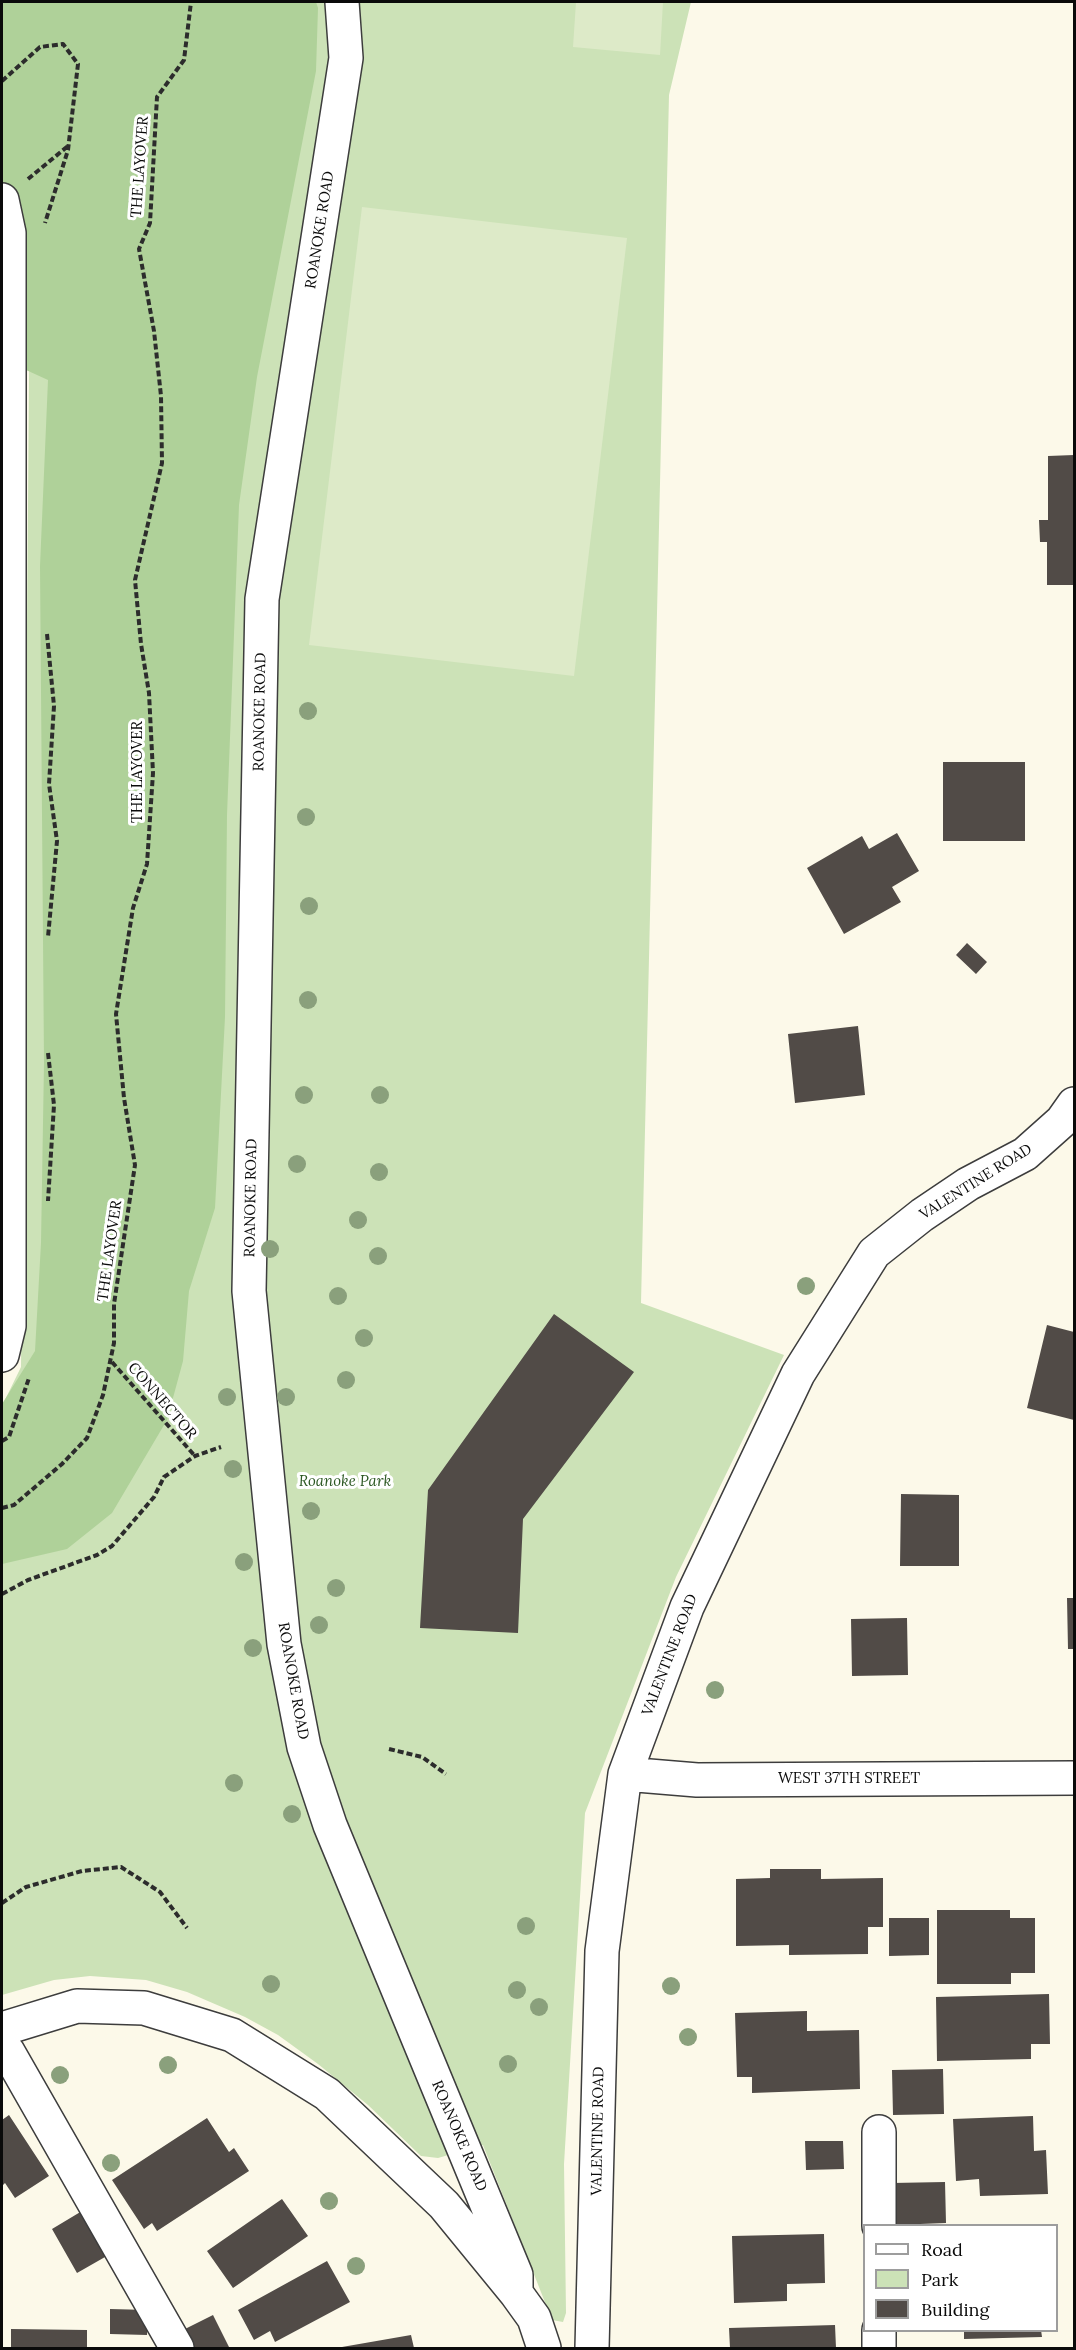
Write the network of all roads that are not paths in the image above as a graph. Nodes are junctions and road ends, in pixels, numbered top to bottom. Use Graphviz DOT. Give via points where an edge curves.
graph roads {
  1 [pos="342,2"];
  2 [pos="2,200"];
  3 [pos="6,1092"];
  4 [pos="1074,1104"];
  5 [pos="2,1355"];
  6 [pos="625,1774"];
  7 [pos="1074,1778"];
  8 [pos="2,2029"];
  9 [pos="2,2045"];
  10 [pos="879,2132"];
  11 [pos="879,2224"];
  12 [pos="516,2292"];
  13 [pos="879,2332"];
  14 [pos="177,2349"];
  15 [pos="544,2349"];
  16 [pos="592,2349"];
  17 [pos="879,2349"];
  1 -- 12 [label="street, ROANOKE ROAD" via="346,58 262,599 249,1291 284,1644 304,1747 330,1826 516,2275"];
  2 -- 3 [label="street" via="9,233 10,300"];
  3 -- 5 [label="street" via="9,1326"];
  4 -- 6 [label="street, VALENTINE ROAD" via="1062,1121 1025,1154 968,1184 874,1253 798,1374 687,1607"];
  6 -- 7 [label="street, WEST 37TH STREET" via="698,1780"];
  6 -- 16 [label="street, VALENTINE ROAD" via="602,1952"];
  8 -- 12 [label="street" via="77,2006 144,2008 232,2036 327,2094 444,2205"];
  9 -- 14 [label="street"];
  10 -- 11 [label="street"];
  12 -- 15 [label="street, ROANOKE ROAD" via="534,2318"];
  13 -- 17 [label="street"];
}
